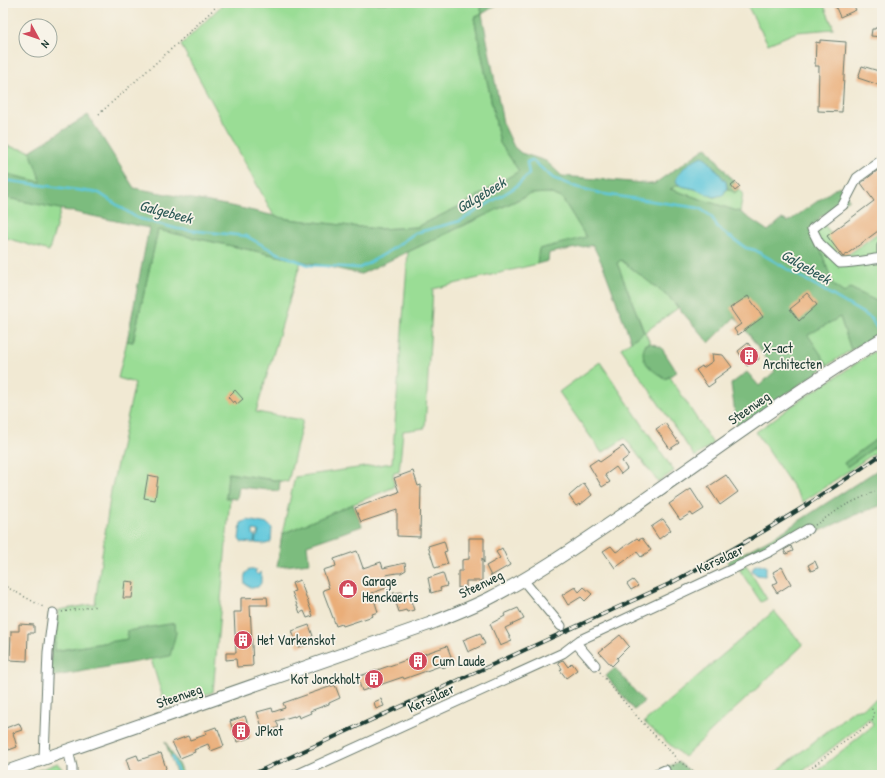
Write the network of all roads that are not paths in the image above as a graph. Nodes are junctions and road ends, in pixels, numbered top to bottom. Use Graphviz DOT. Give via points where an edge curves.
graph roads {
  1 [pos="882,160"];
  2 [pos="882,246"];
  3 [pos="882,258"];
  4 [pos="882,339"];
  5 [pos="808,529"];
  6 [pos="523,580"];
  7 [pos="53,613"];
  8 [pos="561,626"];
  9 [pos="576,643"];
  10 [pos="595,665"];
  11 [pos="68,750"];
  12 [pos="44,758"];
  13 [pos="665,770"];
  14 [pos="3,773"];
  15 [pos="72,775"];
  16 [pos="296,775"];
  17 [pos="654,775"];
  1 -- 3 [label="street" via="857,178 843,205 812,229 819,243 840,263"];
  2 -- 3 [label="street"];
  4 -- 6 [label="main road, Steenweg" via="791,397 567,553"];
  5 -- 9 [label="street, Kerselaer" via="769,552"];
  6 -- 8 [label="street"];
  6 -- 11 [label="main road, Steenweg" via="429,624"];
  7 -- 12 [label="street" via="48,652"];
  9 -- 10 [label="street"];
  9 -- 16 [label="street, Kerselaer" via="563,653"];
  11 -- 12 [label="main road, Steenweg"];
  11 -- 15 [label="street"];
  12 -- 14 [label="main road, Steenweg"];
  13 -- 17 [label="street"];
}
